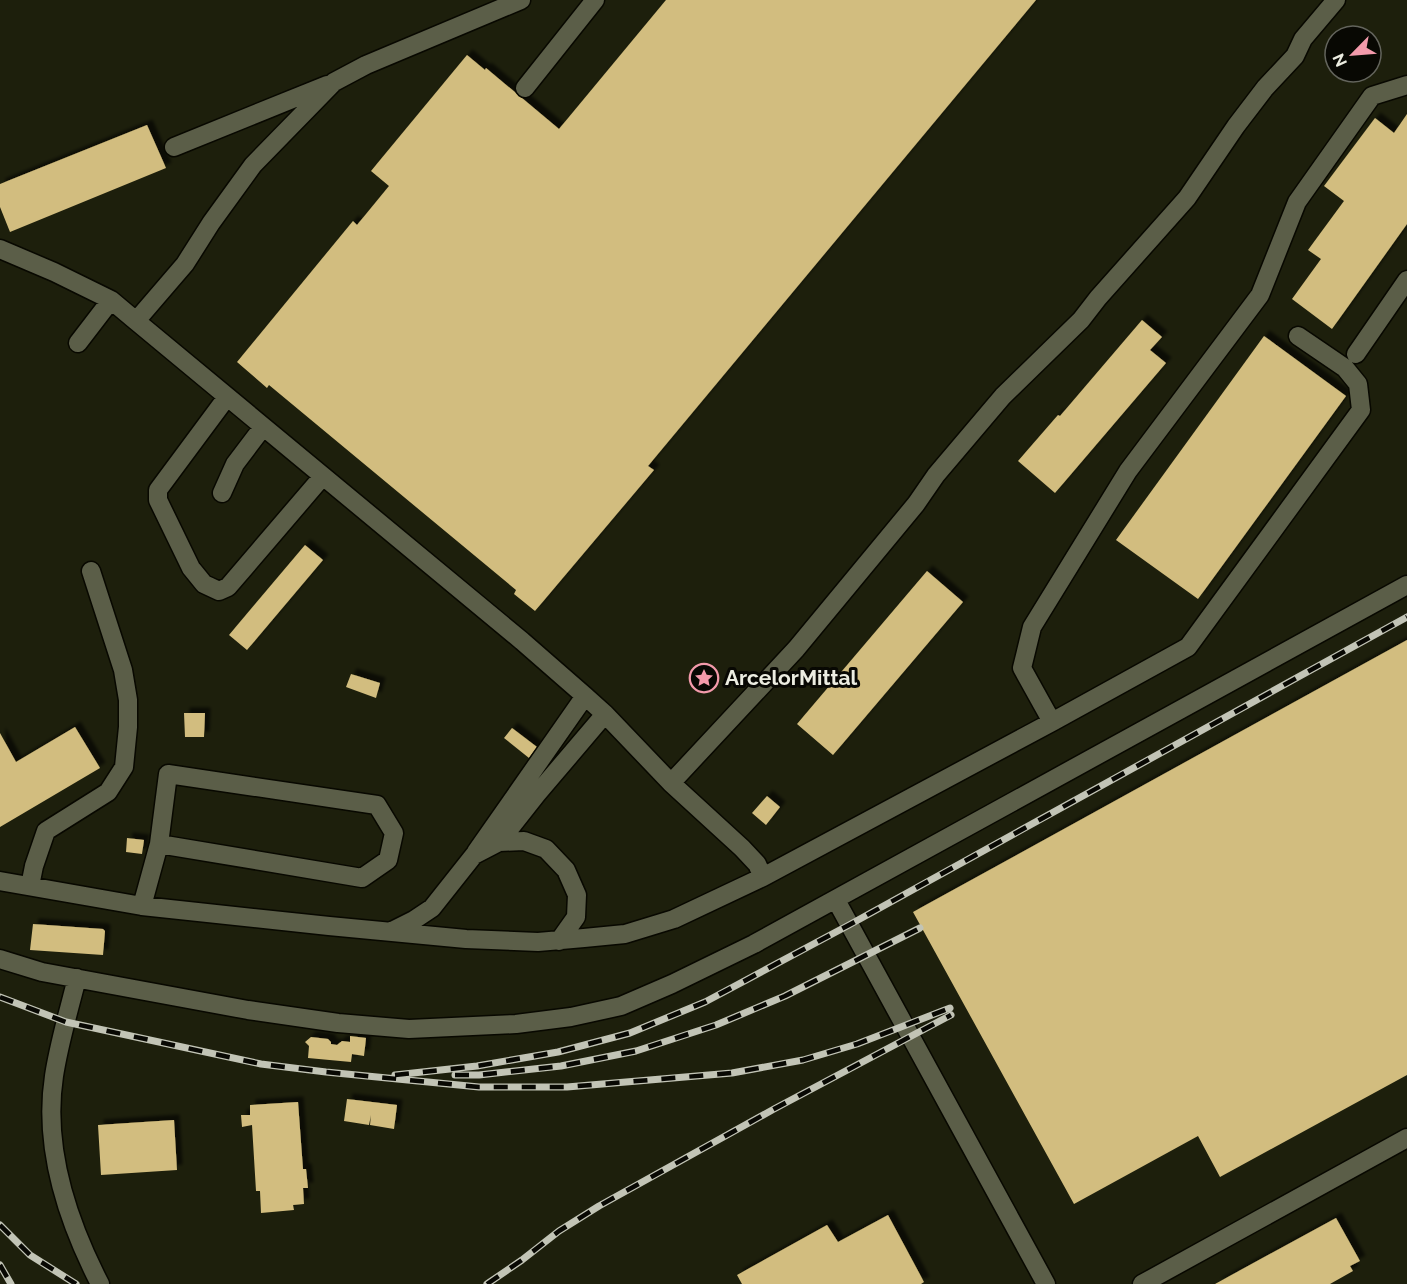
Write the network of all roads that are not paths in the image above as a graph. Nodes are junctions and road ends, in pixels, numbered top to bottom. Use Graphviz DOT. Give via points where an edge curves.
graph roads {
  1 [pos="521,0"];
  2 [pos="595,0"];
  3 [pos="1336,0"];
  4 [pos="334,82"];
  5 [pos="1407,85"];
  6 [pos="525,88"];
  7 [pos="174,147"];
  8 [pos="0,249"];
  9 [pos="1407,280"];
  10 [pos="111,300"];
  11 [pos="136,321"];
  12 [pos="1298,336"];
  13 [pos="78,344"];
  14 [pos="1356,354"];
  15 [pos="227,397"];
  16 [pos="263,427"];
  17 [pos="323,476"];
  18 [pos="222,492"];
  19 [pos="91,572"];
  20 [pos="1407,585"];
  21 [pos="585,696"];
  22 [pos="605,714"];
  23 [pos="1052,722"];
  24 [pos="671,783"];
  25 [pos="499,842"];
  26 [pos="159,844"];
  27 [pos="474,855"];
  28 [pos="763,877"];
  29 [pos="0,881"];
  30 [pos="30,886"];
  31 [pos="836,900"];
  32 [pos="142,906"];
  33 [pos="391,932"];
  34 [pos="559,941"];
  35 [pos="0,959"];
  36 [pos="76,978"];
  37 [pos="1407,1138"];
  38 [pos="100,1284"];
  39 [pos="1046,1284"];
  40 [pos="1142,1284"];
  1 -- 4 [label="lane"];
  2 -- 6 [label="lane"];
  3 -- 24 [label="lane" via="1236,126 1187,198 1081,320 1004,396 796,649"];
  4 -- 7 [label="lane"];
  4 -- 11 [label="lane" via="253,165 184,264"];
  5 -- 23 [label="lane" via="1372,96 1297,202 1260,295 1128,471 1032,627 1022,668"];
  8 -- 10 [label="lane"];
  9 -- 14 [label="lane"];
  10 -- 11 [label="lane"];
  10 -- 13 [label="lane"];
  11 -- 15 [label="lane"];
  12 -- 23 [label="lane" via="1345,368 1358,384 1361,410 1188,647"];
  15 -- 16 [label="lane"];
  15 -- 17 [label="lane" via="158,490 158,500 191,568 204,584 219,591 228,587"];
  16 -- 17 [label="lane"];
  16 -- 18 [label="lane" via="235,464"];
  17 -- 21 [label="lane"];
  19 -- 30 [label="lane" via="123,670 128,709 124,767 108,792 46,831"];
  20 -- 31 [label="lane"];
  21 -- 22 [label="lane"];
  21 -- 27 [label="lane"];
  22 -- 24 [label="lane"];
  22 -- 25 [label="lane"];
  23 -- 28 [label="lane"];
  24 -- 28 [label="lane" via="742,848"];
  25 -- 27 [label="lane"];
  25 -- 34 [label="lane" via="524,841 546,849 566,870 576,895 576,917"];
  26 -- 26 [label="lane" via="168,774 378,805 394,833 388,860 362,878"];
  26 -- 32 [label="lane"];
  27 -- 33 [label="lane" via="432,908"];
  28 -- 34 [label="lane" via="674,919 625,934"];
  29 -- 30 [label="lane"];
  30 -- 32 [label="lane"];
  31 -- 36 [label="lane" via="754,944 621,1006 516,1024 409,1029 338,1023"];
  31 -- 39 [label="lane"];
  32 -- 33 [label="lane"];
  33 -- 34 [label="lane"];
  35 -- 36 [label="lane"];
  36 -- 38 [label="lane" via="54,1077 51,1132 65,1201"];
  37 -- 40 [label="lane"];
}
